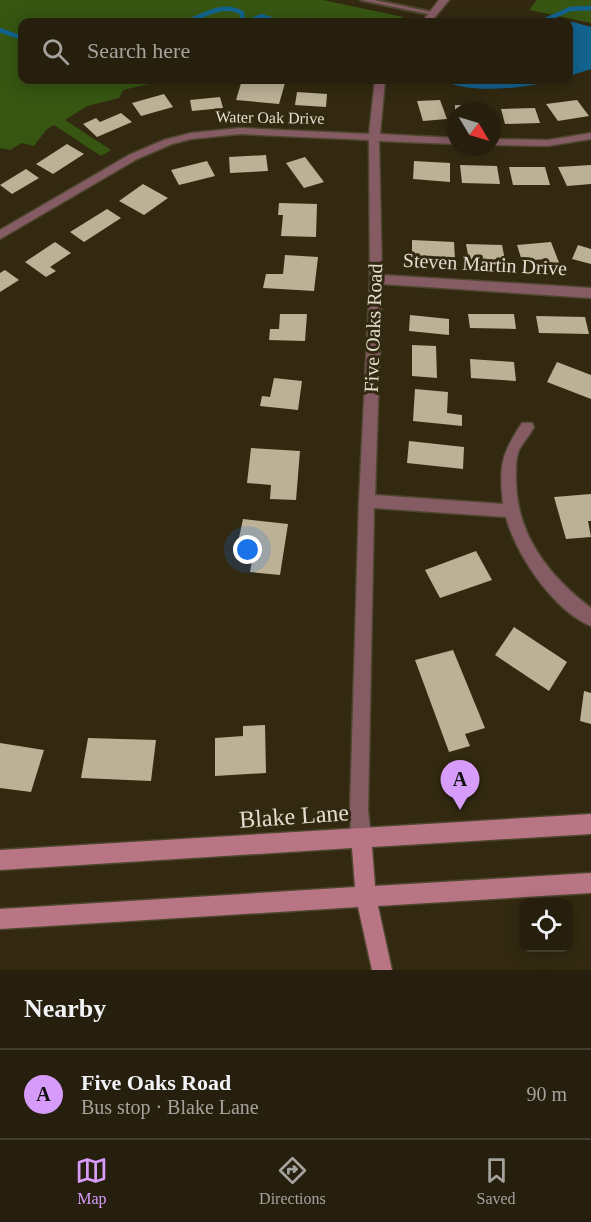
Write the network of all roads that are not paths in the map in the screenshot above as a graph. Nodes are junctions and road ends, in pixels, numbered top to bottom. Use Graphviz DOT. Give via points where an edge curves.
graph roads {
  1 [pos="364,0"];
  2 [pos="444,0"];
  3 [pos="434,13"];
  4 [pos="430,18"];
  5 [pos="380,84"];
  6 [pos="591,136"];
  7 [pos="374,137"];
  8 [pos="447,141"];
  9 [pos="501,142"];
  10 [pos="0,235"];
  11 [pos="376,279"];
  12 [pos="591,293"];
  13 [pos="527,427"];
  14 [pos="366,501"];
  15 [pos="510,511"];
  16 [pos="591,618"];
  17 [pos="591,824"];
  18 [pos="361,837"];
  19 [pos="0,860"];
  20 [pos="591,883"];
  21 [pos="366,897"];
  22 [pos="0,919"];
  23 [pos="382,970"];
  1 -- 3 [label="lane"];
  2 -- 3 [label="street"];
  3 -- 4 [label="street"];
  5 -- 7 [label="street, Five Oaks Road"];
  6 -- 9 [label="street" via="548,143"];
  7 -- 8 [label="street, Water Oak Drive"];
  7 -- 10 [label="street, Water Oak Drive" via="240,131 183,138 133,157"];
  7 -- 11 [label="street, Five Oaks Road"];
  11 -- 12 [label="street, Steven Martin Drive"];
  11 -- 14 [label="street, Five Oaks Road"];
  13 -- 15 [label="street" via="512,450 508,474"];
  14 -- 15 [label="street"];
  14 -- 18 [label="street, Five Oaks Road"];
  15 -- 16 [label="street" via="525,550 542,574"];
  17 -- 18 [label="main road, Blake Lane"];
  18 -- 19 [label="main road, Blake Lane"];
  18 -- 21 [label="main road, Five Oaks Road"];
  20 -- 21 [label="main road"];
  21 -- 22 [label="main road"];
  21 -- 23 [label="main road, Five Oaks Road"];
}
